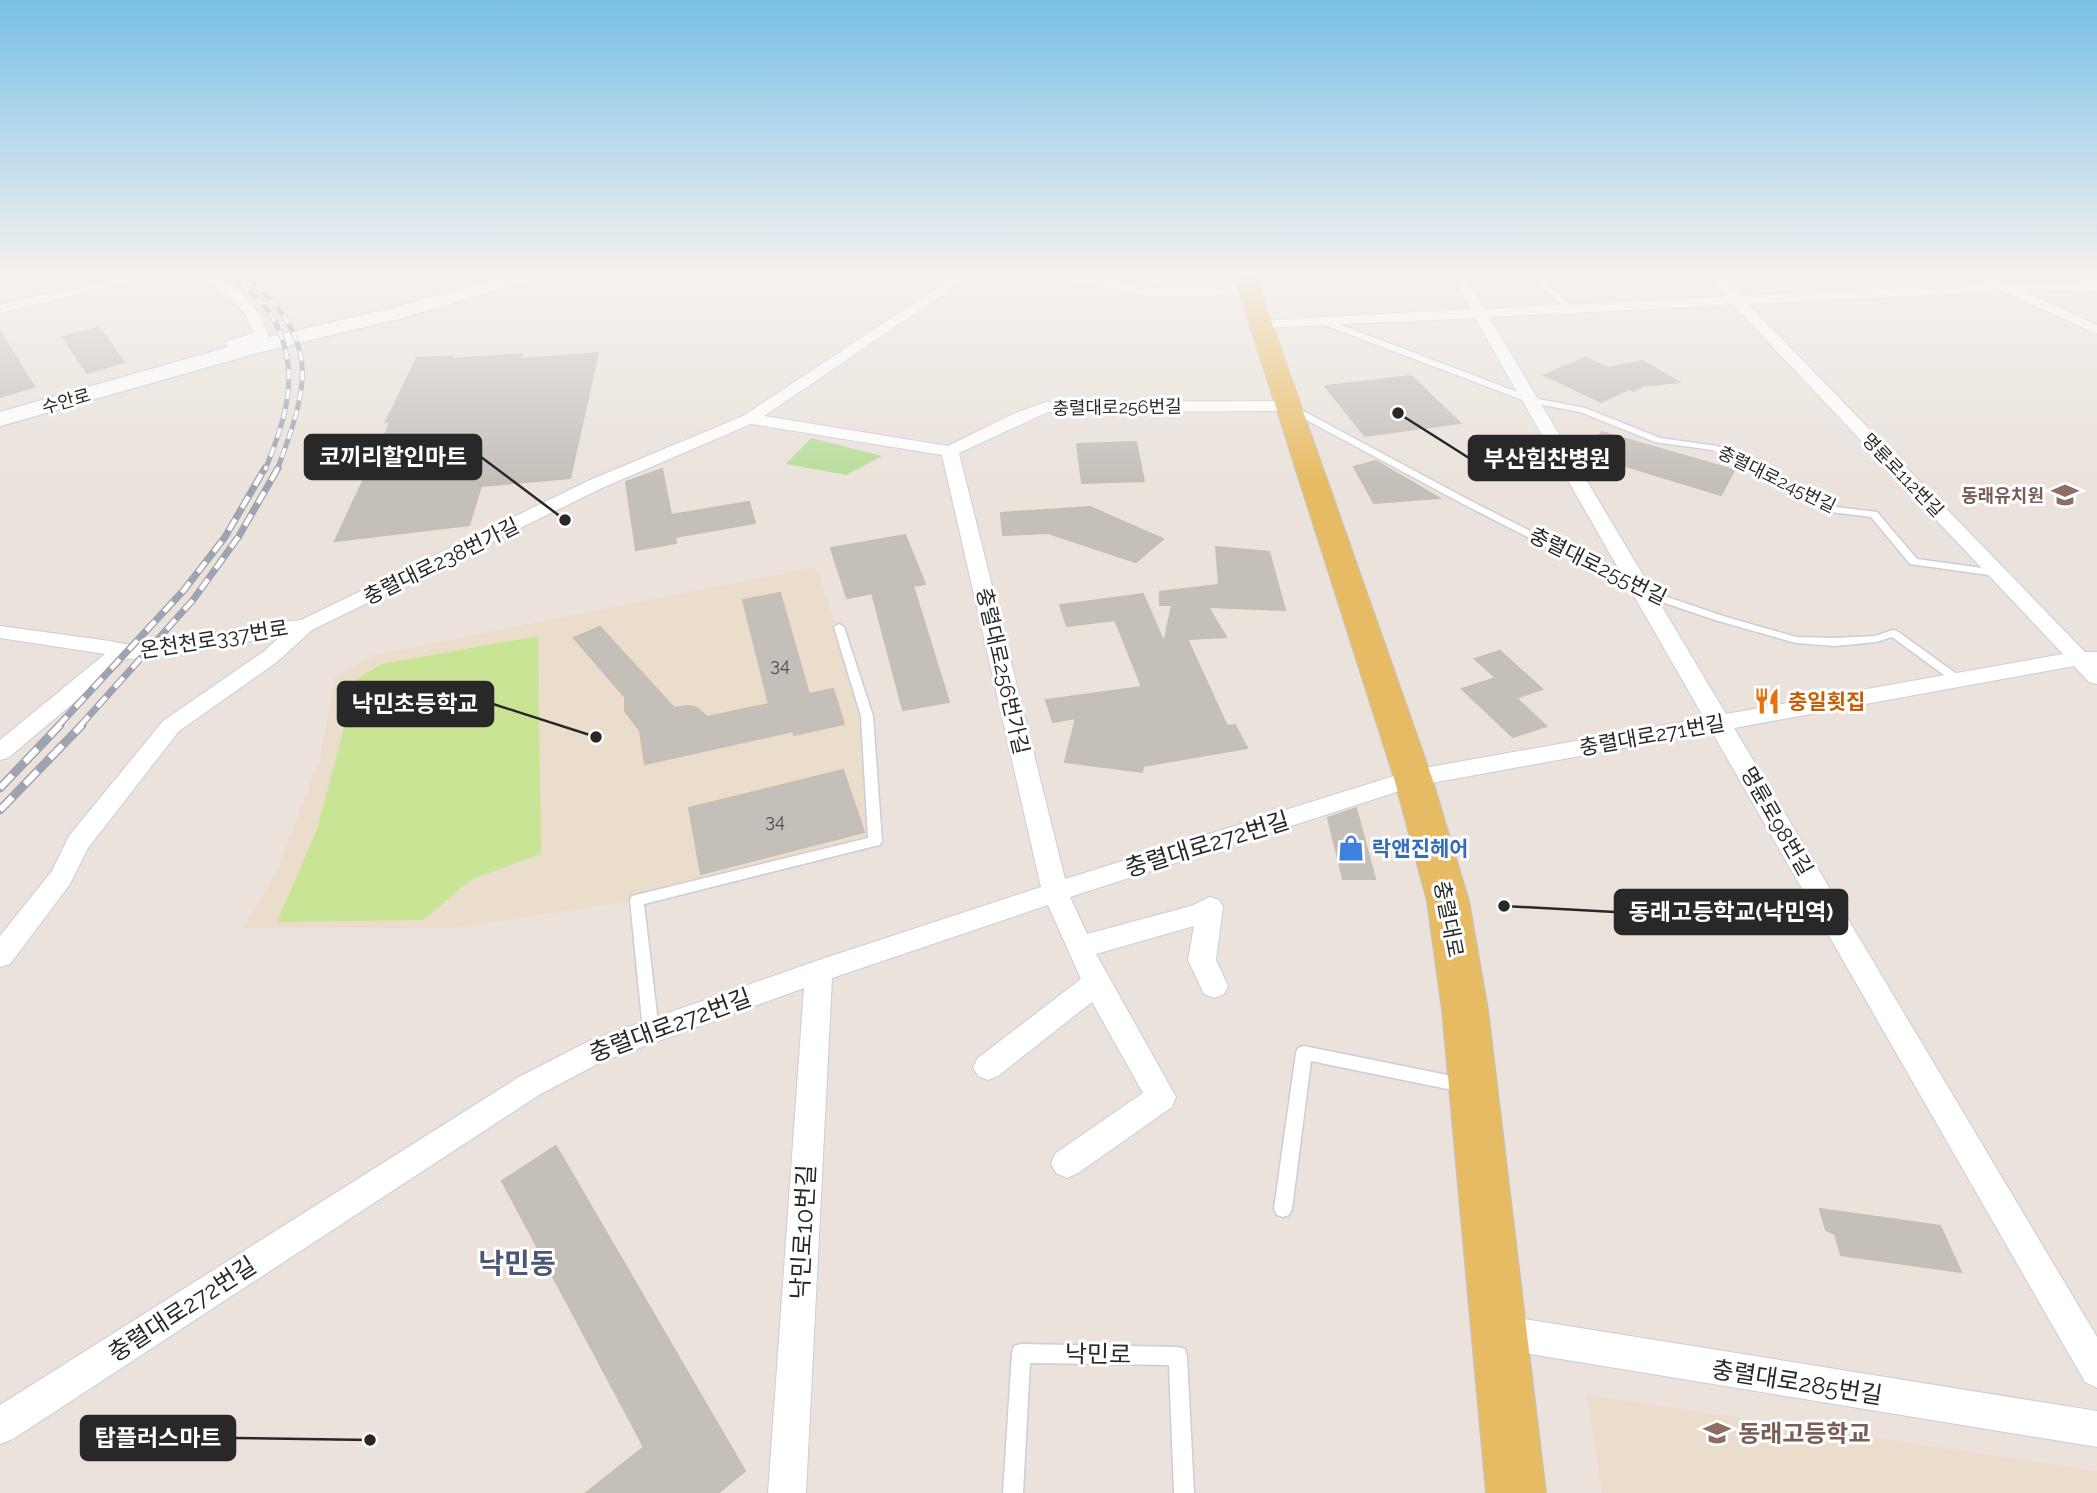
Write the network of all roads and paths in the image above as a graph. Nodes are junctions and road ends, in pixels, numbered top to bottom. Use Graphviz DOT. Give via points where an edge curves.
graph roads {
  1 [pos="240,342"];
  2 [pos="281,342"];
  3 [pos="865,342"];
  4 [pos="1267,342"];
  5 [pos="1377,342"];
  6 [pos="1497,342"];
  7 [pos="1777,342"];
  8 [pos="239,352"];
  9 [pos="1531,400"];
  10 [pos="1288,406"];
  11 [pos="0,419"];
  12 [pos="749,419"];
  13 [pos="950,451"];
  14 [pos="1996,573"];
  15 [pos="1643,592"];
  16 [pos="304,626"];
  17 [pos="839,626"];
  18 [pos="0,632"];
  19 [pos="120,653"];
  20 [pos="2088,659"];
  21 [pos="2097,677"];
  22 [pos="1959,680"];
  23 [pos="1720,723"];
  24 [pos="0,752"];
  25 [pos="1413,778"];
  26 [pos="1055,892"];
  27 [pos="1081,947"];
  28 [pos="0,956"];
  29 [pos="819,971"];
  30 [pos="1096,983"];
  31 [pos="1214,986"];
  32 [pos="651,1031"];
  33 [pos="988,1067"];
  34 [pos="1473,1087"];
  35 [pos="1067,1163"];
  36 [pos="1283,1209"];
  37 [pos="1498,1332"];
  38 [pos="2097,1370"];
  39 [pos="0,1426"];
  40 [pos="2097,1429"];
  41 [pos="787,1493"];
  42 [pos="1013,1493"];
  43 [pos="1184,1493"];
  44 [pos="1516,1493"];
  1 -- 8 [label="street" via="232,344"];
  2 -- 8 [label="main road, 수안로"];
  3 -- 12 [label="street, 충렬대로238번가길"];
  4 -- 10 [label="main road, 충렬대로"];
  5 -- 9 [label="lane, 충렬대로245번길"];
  6 -- 9 [label="street, 명륜로98번길"];
  7 -- 14 [label="street, 명륜로112번길"];
  8 -- 11 [label="main road, 수안로"];
  9 -- 14 [label="lane, 충렬대로245번길" via="1582,410 1658,440 1714,448 1834,510 1874,514 1914,562"];
  9 -- 15 [label="street, 명륜로98번길"];
  10 -- 13 [label="street, 충렬대로256번길" via="1046,407"];
  10 -- 15 [label="lane, 충렬대로255번길"];
  10 -- 25 [label="main road, 충렬대로"];
  12 -- 13 [label="street"];
  12 -- 16 [label="street, 충렬대로238번가길" via="596,484"];
  13 -- 26 [label="street, 충렬대로256번가길"];
  14 -- 20 [label="street, 명륜로112번길"];
  15 -- 22 [label="lane, 충렬대로255번길" via="1796,640 1835,642 1893,633"];
  15 -- 23 [label="street, 명륜로98번길"];
  16 -- 19 [label="street, 온천천로337번로" via="172,649"];
  16 -- 28 [label="street, 충렬대로238번가길" via="270,657 172,726 78,843 61,877"];
  17 -- 32 [label="lane" via="867,716 875,841 637,900"];
  18 -- 19 [label="street, 온천천로337번로"];
  19 -- 24 [label="street"];
  20 -- 21 [label="street, 명륜로112번길"];
  20 -- 22 [label="street, 충렬대로271번길"];
  22 -- 23 [label="street, 충렬대로271번길"];
  23 -- 25 [label="street, 충렬대로271번길"];
  23 -- 38 [label="street, 명륜로98번길"];
  25 -- 26 [label="street, 충렬대로272번길"];
  25 -- 34 [label="main road, 충렬대로" via="1447,901"];
  26 -- 27 [label="street, 충렬대로256번가길"];
  26 -- 29 [label="street, 충렬대로272번길"];
  27 -- 30 [label="street, 충렬대로256번가길"];
  27 -- 31 [label="street" via="1210,907 1202,960"];
  29 -- 32 [label="street, 충렬대로272번길"];
  29 -- 41 [label="street, 낙민로10번길"];
  30 -- 33 [label="street"];
  30 -- 35 [label="street, 충렬대로256번가길" via="1161,1097"];
  32 -- 39 [label="street, 충렬대로272번길" via="591,1052 529,1086"];
  34 -- 36 [label="lane" via="1304,1054"];
  34 -- 37 [label="main road, 충렬대로"];
  37 -- 40 [label="street, 충렬대로285번길"];
  37 -- 44 [label="main road, 충렬대로"];
  42 -- 43 [label="lane, 낙민로" via="1021,1353 1178,1356"];
}
